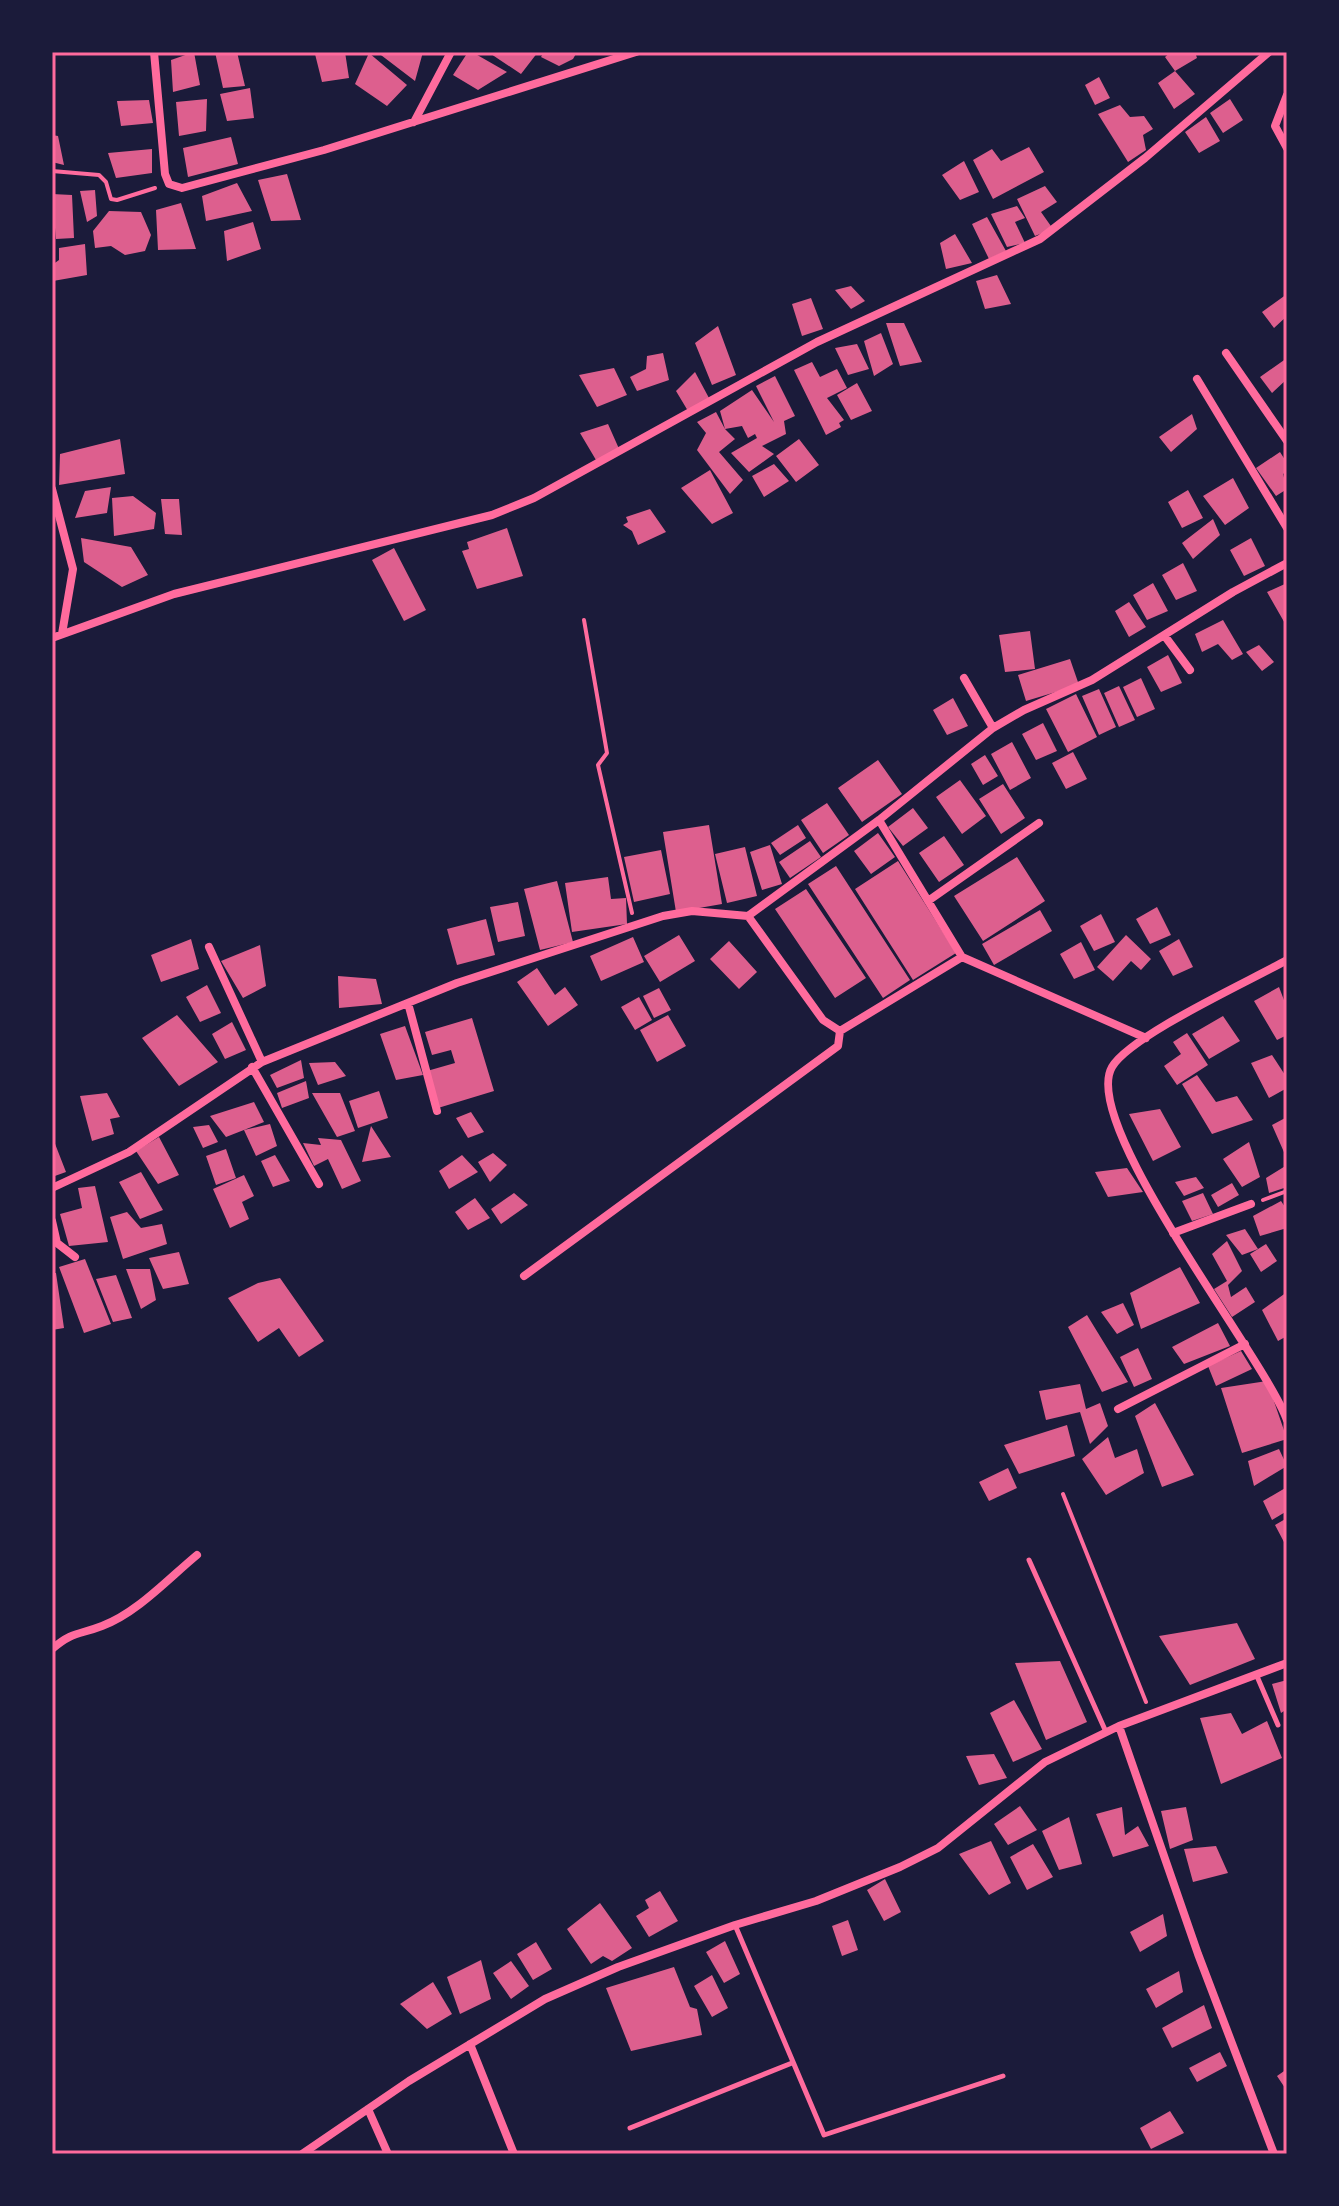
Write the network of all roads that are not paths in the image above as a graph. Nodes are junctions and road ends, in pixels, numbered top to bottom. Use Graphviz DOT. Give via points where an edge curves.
graph roads {
  1 [pos="154,52"];
  2 [pos="451,52"];
  3 [pos="636,52"];
  4 [pos="1269,52"];
  5 [pos="624,54"];
  6 [pos="1287,95"];
  7 [pos="413,123"];
  8 [pos="1287,148"];
  9 [pos="1226,353"];
  10 [pos="1197,379"];
  11 [pos="1287,441"];
  12 [pos="52,489"];
  13 [pos="1287,528"];
  14 [pos="1287,563"];
  15 [pos="62,634"];
  16 [pos="1164,635"];
  17 [pos="52,638"];
  18 [pos="1190,670"];
  19 [pos="964,678"];
  20 [pos="993,728"];
  21 [pos="879,820"];
  22 [pos="1039,823"];
  23 [pos="928,901"];
  24 [pos="748,916"];
  25 [pos="209,947"];
  26 [pos="962,957"];
  27 [pos="1287,960"];
  28 [pos="408,1003"];
  29 [pos="840,1031"];
  30 [pos="1146,1038"];
  31 [pos="262,1062"];
  32 [pos="252,1067"];
  33 [pos="437,1111"];
  34 [pos="319,1184"];
  35 [pos="52,1188"];
  36 [pos="1251,1204"];
  37 [pos="52,1221"];
  38 [pos="1173,1233"];
  39 [pos="75,1257"];
  40 [pos="524,1276"];
  41 [pos="1245,1344"];
  42 [pos="1118,1409"];
  43 [pos="1287,1420"];
  44 [pos="197,1555"];
  45 [pos="1029,1560"];
  46 [pos="52,1649"];
  47 [pos="1287,1663"];
  48 [pos="1256,1674"];
  49 [pos="1278,1725"];
  50 [pos="1119,1726"];
  51 [pos="1107,1733"];
  52 [pos="735,1925"];
  53 [pos="470,2044"];
  54 [pos="792,2063"];
  55 [pos="1003,2076"];
  56 [pos="368,2109"];
  57 [pos="630,2128"];
  58 [pos="302,2154"];
  59 [pos="388,2154"];
  60 [pos="514,2154"];
  61 [pos="1274,2154"];
  1 -- 7 [label="street" via="165,174 169,184 182,188"];
  2 -- 7 [label="street"];
  3 -- 5 [label="street"];
  4 -- 15 [label="street" via="1040,239 817,342 534,498 492,515 174,594"];
  5 -- 7 [label="street"];
  6 -- 8 [label="street" via="1275,126"];
  9 -- 11 [label="street"];
  10 -- 13 [label="street"];
  12 -- 15 [label="street" via="73,569"];
  14 -- 16 [label="street"];
  15 -- 17 [label="street"];
  16 -- 18 [label="street"];
  16 -- 20 [label="street" via="1092,680"];
  19 -- 20 [label="street"];
  20 -- 21 [label="street"];
  21 -- 23 [label="street"];
  21 -- 24 [label="street"];
  22 -- 23 [label="street"];
  23 -- 26 [label="street"];
  24 -- 28 [label="street" via="692,911 634,924"];
  24 -- 29 [label="street" via="823,1020"];
  25 -- 31 [label="street"];
  26 -- 29 [label="street"];
  26 -- 30 [label="street"];
  27 -- 30 [label="street"];
  28 -- 31 [label="street"];
  28 -- 33 [label="street"];
  29 -- 40 [label="street" via="838,1046"];
  30 -- 38 [label="street" via="1112,1066 1109,1095 1134,1161"];
  31 -- 32 [label="street"];
  32 -- 34 [label="street"];
  32 -- 35 [label="street" via="129,1152"];
  36 -- 38 [label="street"];
  37 -- 39 [label="street" via="57,1243"];
  38 -- 41 [label="street"];
  41 -- 42 [label="street"];
  41 -- 43 [label="street"];
  44 -- 46 [label="street" via="134,1606 102,1626 66,1637"];
  45 -- 51 [label="lane"];
  47 -- 48 [label="street"];
  48 -- 49 [label="lane"];
  48 -- 50 [label="street"];
  50 -- 51 [label="street"];
  50 -- 61 [label="street"];
  51 -- 52 [label="street" via="1045,1762 938,1848 816,1901"];
  52 -- 53 [label="street" via="545,1999"];
  52 -- 54 [label="lane"];
  53 -- 56 [label="street"];
  53 -- 60 [label="street"];
  54 -- 55 [label="lane" via="820,2132 827,2135"];
  54 -- 57 [label="lane"];
  56 -- 58 [label="street"];
  56 -- 59 [label="street"];
}
